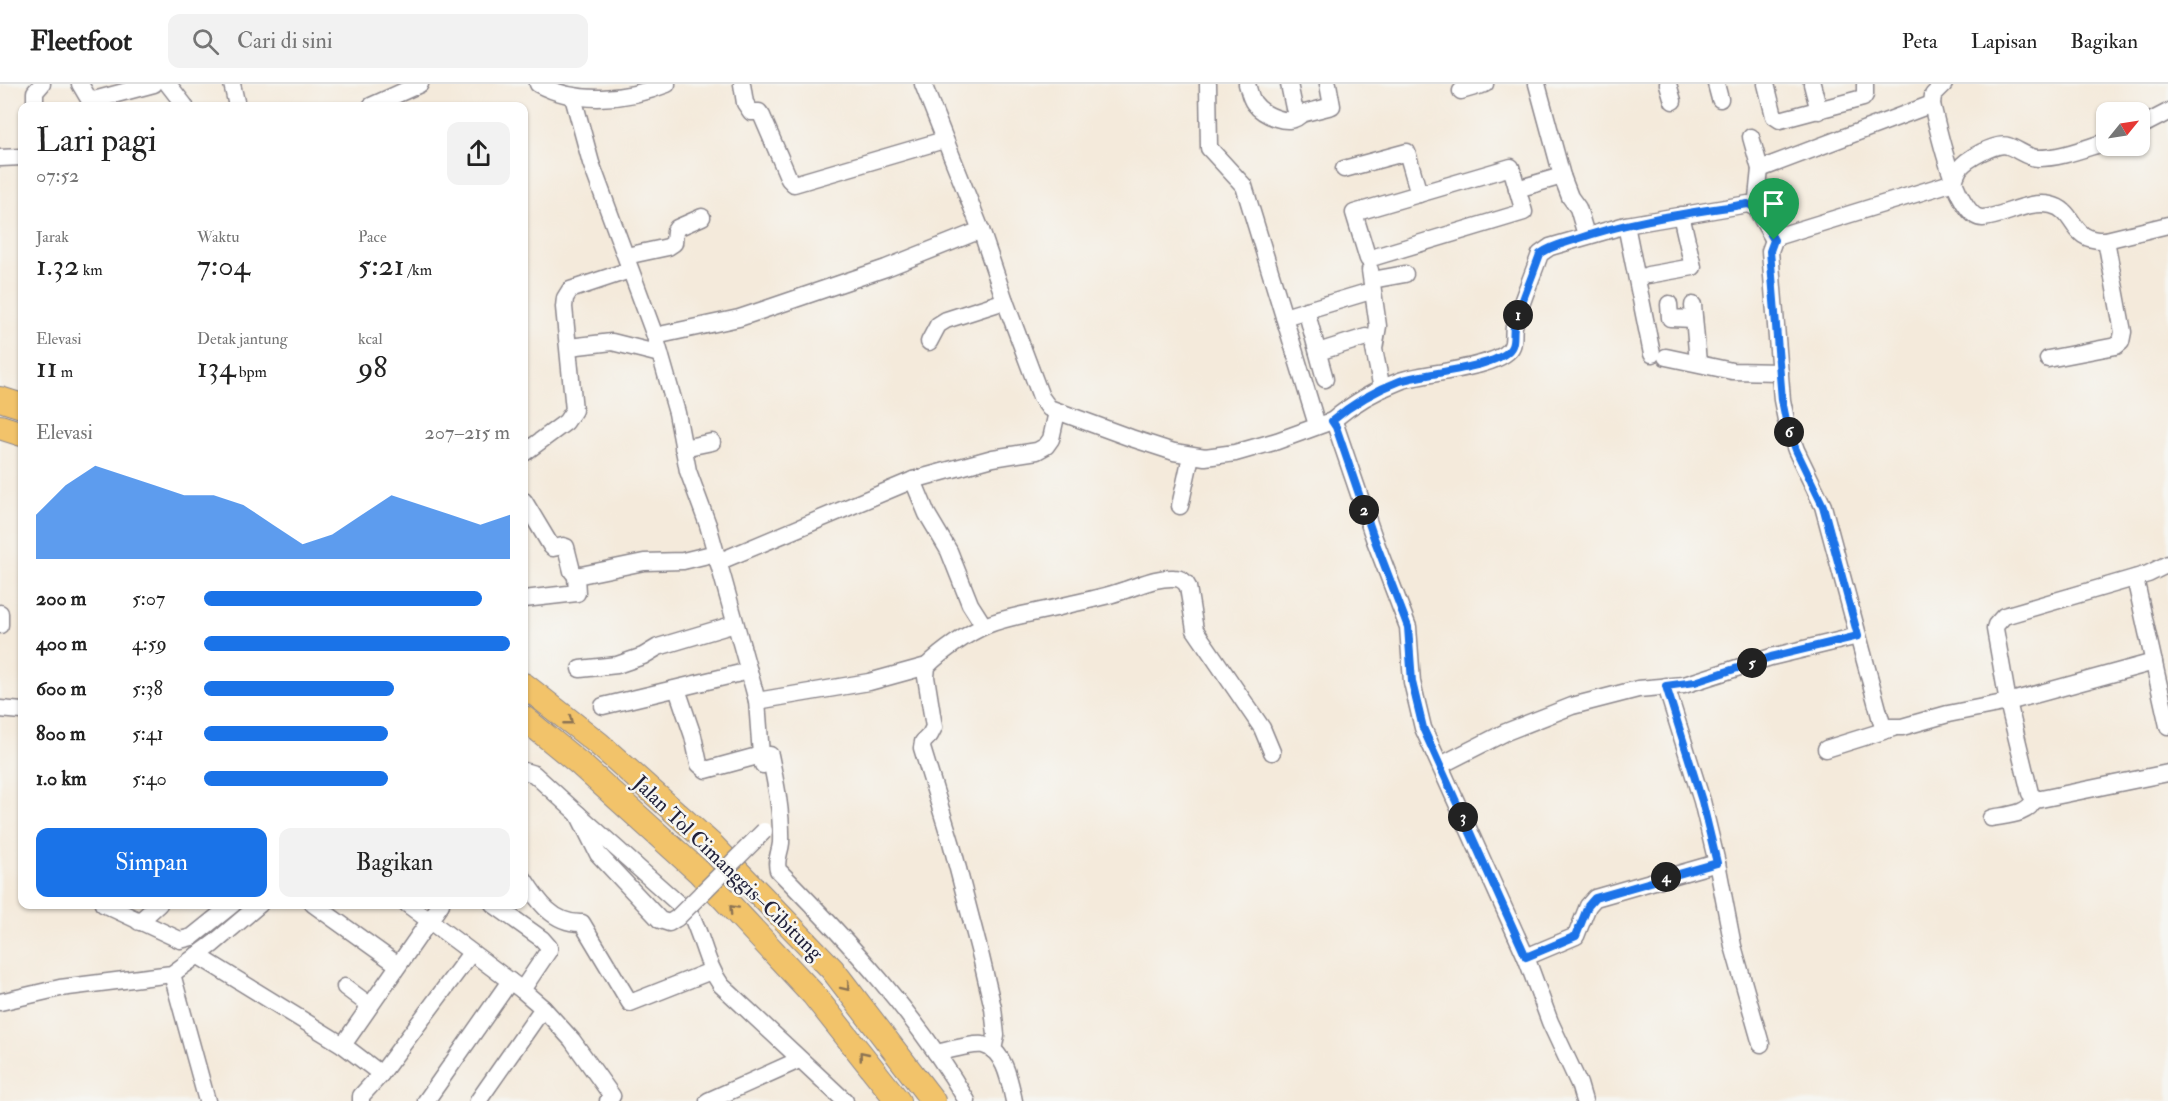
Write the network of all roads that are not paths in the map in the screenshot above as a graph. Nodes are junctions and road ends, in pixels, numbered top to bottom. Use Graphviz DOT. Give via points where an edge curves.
graph roads {
  1 [pos="42,84"];
  2 [pos="80,84"];
  3 [pos="154,84"];
  4 [pos="168,84"];
  5 [pos="232,84"];
  6 [pos="420,84"];
  7 [pos="538,84"];
  8 [pos="667,84"];
  9 [pos="742,84"];
  10 [pos="923,84"];
  11 [pos="1208,84"];
  12 [pos="1247,84"];
  13 [pos="1289,84"];
  14 [pos="1329,84"];
  15 [pos="1485,84"];
  16 [pos="1537,84"];
  17 [pos="1668,84"];
  18 [pos="1766,84"];
  19 [pos="1812,84"];
  20 [pos="1865,84"];
  21 [pos="1944,84"];
  22 [pos="1461,91"];
  23 [pos="573,97"];
  24 [pos="1673,101"];
  25 [pos="35,102"];
  26 [pos="182,102"];
  27 [pos="236,102"];
  28 [pos="380,102"];
  29 [pos="1932,104"];
  30 [pos="1819,111"];
  31 [pos="2168,112"];
  32 [pos="1301,114"];
  33 [pos="2150,121"];
  34 [pos="1751,137"];
  35 [pos="944,140"];
  36 [pos="2096,145"];
  37 [pos="18,157"];
  38 [pos="0,158"];
  39 [pos="1344,169"];
  40 [pos="1760,170"];
  41 [pos="1562,176"];
  42 [pos="1954,182"];
  43 [pos="1517,189"];
  44 [pos="1419,194"];
  45 [pos="1756,208"];
  46 [pos="1681,215"];
  47 [pos="702,217"];
  48 [pos="1626,225"];
  49 [pos="2168,225"];
  50 [pos="981,230"];
  51 [pos="1586,235"];
  52 [pos="1774,240"];
  53 [pos="2106,240"];
  54 [pos="628,263"];
  55 [pos="1405,274"];
  56 [pos="1648,275"];
  57 [pos="1368,281"];
  58 [pos="1005,301"];
  59 [pos="1669,304"];
  60 [pos="1306,310"];
  61 [pos="1284,316"];
  62 [pos="655,336"];
  63 [pos="1366,337"];
  64 [pos="929,342"];
  65 [pos="569,347"];
  66 [pos="1318,352"];
  67 [pos="660,354"];
  68 [pos="2048,360"];
  69 [pos="1698,363"];
  70 [pos="1781,378"];
  71 [pos="1325,379"];
  72 [pos="1382,389"];
  73 [pos="0,399"];
  74 [pos="18,405"];
  75 [pos="1057,412"];
  76 [pos="1325,423"];
  77 [pos="0,427"];
  78 [pos="18,433"];
  79 [pos="712,442"];
  80 [pos="683,448"];
  81 [pos="528,450"];
  82 [pos="1191,456"];
  83 [pos="914,480"];
  84 [pos="1180,506"];
  85 [pos="528,508"];
  86 [pos="717,558"];
  87 [pos="2168,564"];
  88 [pos="576,576"];
  89 [pos="2135,578"];
  90 [pos="528,599"];
  91 [pos="0,613"];
  92 [pos="735,624"];
  93 [pos="0,625"];
  94 [pos="984,626"];
  95 [pos="1858,636"];
  96 [pos="2154,662"];
  97 [pos="927,666"];
  98 [pos="580,669"];
  99 [pos="749,671"];
  100 [pos="1666,686"];
  101 [pos="528,688"];
  102 [pos="677,689"];
  103 [pos="757,701"];
  104 [pos="2008,702"];
  105 [pos="603,706"];
  106 [pos="0,709"];
  107 [pos="18,711"];
  108 [pos="528,721"];
  109 [pos="2168,726"];
  110 [pos="1893,728"];
  111 [pos="1826,749"];
  112 [pos="1272,752"];
  113 [pos="761,755"];
  114 [pos="1441,765"];
  115 [pos="528,772"];
  116 [pos="2168,773"];
  117 [pos="2034,799"];
  118 [pos="578,814"];
  119 [pos="1991,818"];
  120 [pos="1717,863"];
  121 [pos="528,885"];
  122 [pos="113,909"];
  123 [pos="153,909"];
  124 [pos="226,909"];
  125 [pos="254,909"];
  126 [pos="320,909"];
  127 [pos="413,909"];
  128 [pos="438,909"];
  129 [pos="501,909"];
  130 [pos="139,922"];
  131 [pos="430,922"];
  132 [pos="471,953"];
  133 [pos="196,956"];
  134 [pos="1526,957"];
  135 [pos="398,965"];
  136 [pos="711,971"];
  137 [pos="172,974"];
  138 [pos="516,985"];
  139 [pos="345,987"];
  140 [pos="0,1002"];
  141 [pos="369,1005"];
  142 [pos="543,1008"];
  143 [pos="1761,1044"];
  144 [pos="343,1045"];
  145 [pos="993,1050"];
  146 [pos="936,1053"];
  147 [pos="799,1060"];
  148 [pos="381,1074"];
  149 [pos="207,1101"];
  150 [pos="361,1101"];
  151 [pos="426,1101"];
  152 [pos="478,1101"];
  153 [pos="608,1101"];
  154 [pos="708,1101"];
  155 [pos="845,1101"];
  156 [pos="898,1101"];
  157 [pos="933,1101"];
  158 [pos="967,1101"];
  159 [pos="1014,1101"];
  160 [pos="1584,1101"];
  1 -- 25 [label="street" via="35,92"];
  2 -- 3 [label="street" via="90,101"];
  4 -- 26 [label="street"];
  5 -- 27 [label="street"];
  6 -- 28 [label="street"];
  7 -- 23 [label="street"];
  8 -- 23 [label="street" via="616,96"];
  9 -- 35 [label="street" via="747,107 762,116 794,184"];
  10 -- 35 [label="street"];
  11 -- 61 [label="street" via="1209,148 1244,186"];
  12 -- 32 [label="street" via="1252,102 1261,110 1291,121"];
  13 -- 32 [label="street" via="1294,108"];
  14 -- 32 [label="street" via="1332,106"];
  15 -- 22 [label="street"];
  16 -- 41 [label="street"];
  17 -- 24 [label="street"];
  18 -- 30 [label="street" via="1777,119"];
  19 -- 30 [label="street"];
  20 -- 30 [label="street" via="1863,98"];
  21 -- 29 [label="street" via="1933,95"];
  23 -- 54 [label="street" via="591,163"];
  29 -- 40 [label="street"];
  29 -- 42 [label="street"];
  31 -- 33 [label="street"];
  34 -- 40 [label="street"];
  35 -- 50 [label="street"];
  36 -- 42 [label="street" via="2037,158 2009,146 1997,146 1968,161"];
  37 -- 38 [label="street"];
  39 -- 44 [label="street" via="1407,152"];
  40 -- 45 [label="street"];
  41 -- 43 [label="street"];
  41 -- 51 [label="street"];
  42 -- 52 [label="street"];
  42 -- 53 [label="street" via="1974,217 2053,205 2085,237"];
  43 -- 44 [label="street" via="1511,167"];
  43 -- 44 [label="street" via="1524,213 1368,259 1354,213"];
  45 -- 46 [label="street" via="1748,204"];
  45 -- 52 [label="street"];
  46 -- 48 [label="street"];
  46 -- 56 [label="street" via="1693,267"];
  47 -- 54 [label="street" via="677,228 674,243 668,247"];
  48 -- 51 [label="street"];
  48 -- 69 [label="street" via="1659,356"];
  49 -- 53 [label="street"];
  50 -- 58 [label="street"];
  50 -- 62 [label="street" via="766,309"];
  51 -- 72 [label="street" via="1540,254 1514,326 1512,346 1506,354 1482,364 1401,380"];
  52 -- 70 [label="street" via="1770,251"];
  53 -- 68 [label="street" via="2123,332 2121,342"];
  54 -- 62 [label="street"];
  54 -- 65 [label="street" via="570,290 564,307"];
  55 -- 57 [label="street"];
  57 -- 60 [label="street"];
  57 -- 72 [label="street" via="1378,326 1374,349"];
  58 -- 64 [label="street" via="946,320 938,325"];
  58 -- 75 [label="street" via="1041,397"];
  59 -- 69 [label="street" via="1670,318 1694,312"];
  60 -- 61 [label="street"];
  60 -- 66 [label="street"];
  61 -- 76 [label="street"];
  62 -- 67 [label="street"];
  63 -- 66 [label="street"];
  65 -- 67 [label="street" via="612,342"];
  65 -- 81 [label="street" via="574,410 566,422"];
  66 -- 71 [label="street"];
  67 -- 80 [label="street"];
  69 -- 70 [label="street"];
  70 -- 95 [label="street" via="1787,425 1823,506"];
  72 -- 76 [label="street"];
  73 -- 74 [label="highway"];
  75 -- 82 [label="street"];
  75 -- 83 [label="street" via="1051,439 1038,451 993,458"];
  76 -- 82 [label="street" via="1235,453"];
  76 -- 114 [label="street" via="1336,427 1405,617 1416,707"];
  77 -- 78 [label="highway"];
  79 -- 80 [label="street"];
  80 -- 86 [label="street"];
  82 -- 84 [label="street"];
  83 -- 86 [label="street"];
  83 -- 94 [label="street" via="970,604"];
  85 -- 88 [label="street" via="551,546 566,547"];
  86 -- 88 [label="street" via="644,562"];
  86 -- 92 [label="street"];
  87 -- 89 [label="street"];
  88 -- 90 [label="street" via="577,593"];
  89 -- 96 [label="street"];
  89 -- 104 [label="street" via="2004,616 1995,629"];
  91 -- 93 [label="street"];
  92 -- 98 [label="street" via="658,647 617,665"];
  92 -- 99 [label="street"];
  94 -- 97 [label="street"];
  94 -- 112 [label="street" via="1146,582 1180,578 1188,587 1196,630 1262,728"];
  95 -- 100 [label="street" via="1771,657 1695,682"];
  95 -- 110 [label="street" via="1879,717 1882,724"];
  96 -- 104 [label="street"];
  96 -- 109 [label="street"];
  97 -- 103 [label="street" via="869,682"];
  97 -- 145 [label="street" via="934,727 922,748 951,842 993,1008"];
  99 -- 102 [label="street"];
  99 -- 103 [label="street"];
  100 -- 114 [label="street" via="1572,706 1506,732"];
  100 -- 120 [label="street"];
  101 -- 157 [label="highway, Jalan Tol Cimanggis–Cibitung, one-way" via="599,744 714,847 832,969"];
  102 -- 105 [label="street"];
  102 -- 113 [label="street" via="703,769"];
  103 -- 113 [label="street"];
  104 -- 110 [label="street"];
  104 -- 117 [label="street"];
  106 -- 107 [label="street"];
  156 -- 108 [label="highway, Jalan Tol Cimanggis–Cibitung, one-way" via="813,994 699,872"];
  110 -- 111 [label="street"];
  113 -- 118 [label="street, bridge" via="771,797 770,822 669,923 660,920 598,854"];
  113 -- 146 [label="street" via="770,754 779,797 778,870 838,931"];
  114 -- 134 [label="street"];
  115 -- 118 [label="street"];
  116 -- 117 [label="street"];
  117 -- 119 [label="street" via="2027,810"];
  118 -- 136 [label="street" via="691,915"];
  120 -- 134 [label="street" via="1595,898 1576,936"];
  120 -- 143 [label="street" via="1733,946"];
  121 -- 136 [label="street" via="542,906 555,916 570,923 582,923 630,1003"];
  122 -- 130 [label="street"];
  123 -- 130 [label="street"];
  124 -- 130 [label="street" via="186,940"];
  125 -- 133 [label="street"];
  126 -- 135 [label="street"];
  127 -- 131 [label="street"];
  128 -- 131 [label="street"];
  129 -- 138 [label="street" via="549,947"];
  131 -- 132 [label="street"];
  131 -- 135 [label="street"];
  132 -- 138 [label="street"];
  132 -- 148 [label="street"];
  133 -- 137 [label="street"];
  133 -- 144 [label="street"];
  134 -- 160 [label="street"];
  135 -- 141 [label="street"];
  136 -- 147 [label="street"];
  137 -- 140 [label="street" via="60,988"];
  137 -- 149 [label="street"];
  138 -- 142 [label="street"];
  138 -- 151 [label="street"];
  139 -- 141 [label="street"];
  141 -- 144 [label="street"];
  142 -- 152 [label="street"];
  142 -- 153 [label="street" via="559,1023 606,1086 612,1096"];
  144 -- 148 [label="street"];
  145 -- 146 [label="street" via="982,1045"];
  145 -- 159 [label="street" via="1010,1079"];
  146 -- 158 [label="street"];
  147 -- 154 [label="street"];
  147 -- 155 [label="street"];
  148 -- 150 [label="street"];
}
